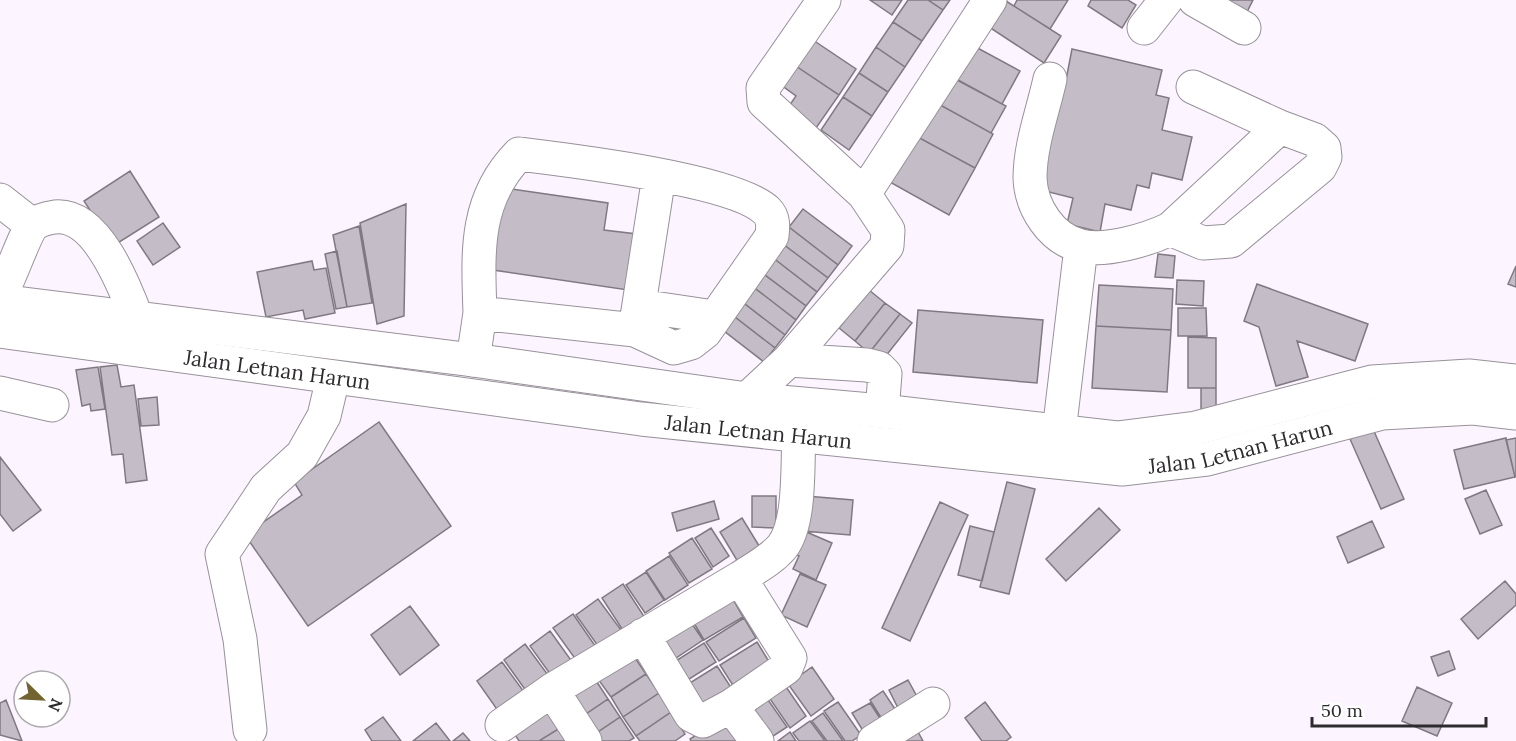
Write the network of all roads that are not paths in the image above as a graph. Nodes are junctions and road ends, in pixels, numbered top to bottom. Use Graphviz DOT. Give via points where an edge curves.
graph roads {
  1 [pos="824,0"];
  2 [pos="990,0"];
  3 [pos="1166,0"];
  4 [pos="1195,0"];
  5 [pos="1144,28"];
  6 [pos="1244,28"];
  7 [pos="1050,79"];
  8 [pos="1193,87"];
  9 [pos="1280,127"];
  10 [pos="658,176"];
  11 [pos="864,194"];
  12 [pos="0,200"];
  13 [pos="32,225"];
  14 [pos="1170,229"];
  15 [pos="1081,247"];
  16 [pos="0,296"];
  17 [pos="0,301"];
  18 [pos="480,313"];
  19 [pos="714,317"];
  20 [pos="637,318"];
  21 [pos="0,331"];
  22 [pos="155,332"];
  23 [pos="674,348"];
  24 [pos="473,360"];
  25 [pos="789,360"];
  26 [pos="333,378"];
  27 [pos="1516,381"];
  28 [pos="671,388"];
  29 [pos="0,393"];
  30 [pos="52,405"];
  31 [pos="882,411"];
  32 [pos="743,413"];
  33 [pos="1516,413"];
  34 [pos="1059,432"];
  35 [pos="799,436"];
  36 [pos="740,578"];
  37 [pos="643,635"];
  38 [pos="552,690"];
  39 [pos="933,704"];
  40 [pos="731,706"];
  41 [pos="502,724"];
  42 [pos="250,730"];
  43 [pos="585,741"];
  44 [pos="757,741"];
  45 [pos="874,741"];
  1 -- 11 [label="main road" via="763,88 762,98"];
  2 -- 11 [label="main road"];
  3 -- 5 [label="main road"];
  4 -- 6 [label="main road"];
  7 -- 15 [label="main road" via="1030,162 1032,191 1042,218 1055,233"];
  8 -- 9 [label="main road"];
  9 -- 14 [label="main road"];
  9 -- 14 [label="main road" via="1321,144 1326,152 1320,167 1231,241 1203,243"];
  10 -- 18 [label="main road" via="519,154 504,169 488,200 477,245"];
  10 -- 19 [label="main road" via="700,183 754,201 772,220 772,236"];
  10 -- 20 [label="main road"];
  11 -- 25 [label="main road" via="888,230 887,246"];
  12 -- 13 [label="main road"];
  13 -- 16 [label="main road"];
  13 -- 22 [label="main road" via="59,217 84,225"];
  14 -- 15 [label="main road" via="1125,245"];
  15 -- 34 [label="main road"];
  17 -- 22 [label="main road, Jalan Letnan Harun"];
  18 -- 20 [label="main road"];
  18 -- 24 [label="main road"];
  19 -- 20 [label="main road"];
  19 -- 23 [label="main road" via="697,339"];
  20 -- 23 [label="main road"];
  21 -- 22 [label="main road, Jalan Letnan Harun"];
  22 -- 24 [label="main road, Jalan Letnan Harun"];
  22 -- 26 [label="main road, Jalan Letnan Harun"];
  23 -- 28 [label="main road"];
  24 -- 28 [label="main road, Jalan Letnan Harun"];
  25 -- 31 [label="main road" via="879,368 885,374"];
  25 -- 32 [label="main road"];
  26 -- 32 [label="main road, Jalan Letnan Harun" via="641,419"];
  26 -- 42 [label="main road" via="324,416 302,455 266,488 222,554 240,639"];
  27 -- 34 [label="main road, Jalan Letnan Harun" via="1469,376 1372,382 1196,428 1117,438"];
  28 -- 32 [label="main road, Jalan Letnan Harun"];
  29 -- 30 [label="main road"];
  31 -- 32 [label="main road, Jalan Letnan Harun"];
  31 -- 34 [label="main road, Jalan Letnan Harun"];
  32 -- 35 [label="main road, Jalan Letnan Harun"];
  33 -- 35 [label="main road, Jalan Letnan Harun" via="1473,408 1382,413 1207,459 1122,469"];
  35 -- 36 [label="main road" via="790,532 773,556"];
  36 -- 37 [label="main road"];
  36 -- 40 [label="main road" via="790,658 786,668"];
  37 -- 38 [label="main road"];
  37 -- 40 [label="main road" via="697,720 703,721"];
  38 -- 41 [label="main road"];
  38 -- 43 [label="main road"];
  39 -- 45 [label="main road"];
  40 -- 44 [label="main road"];
}
